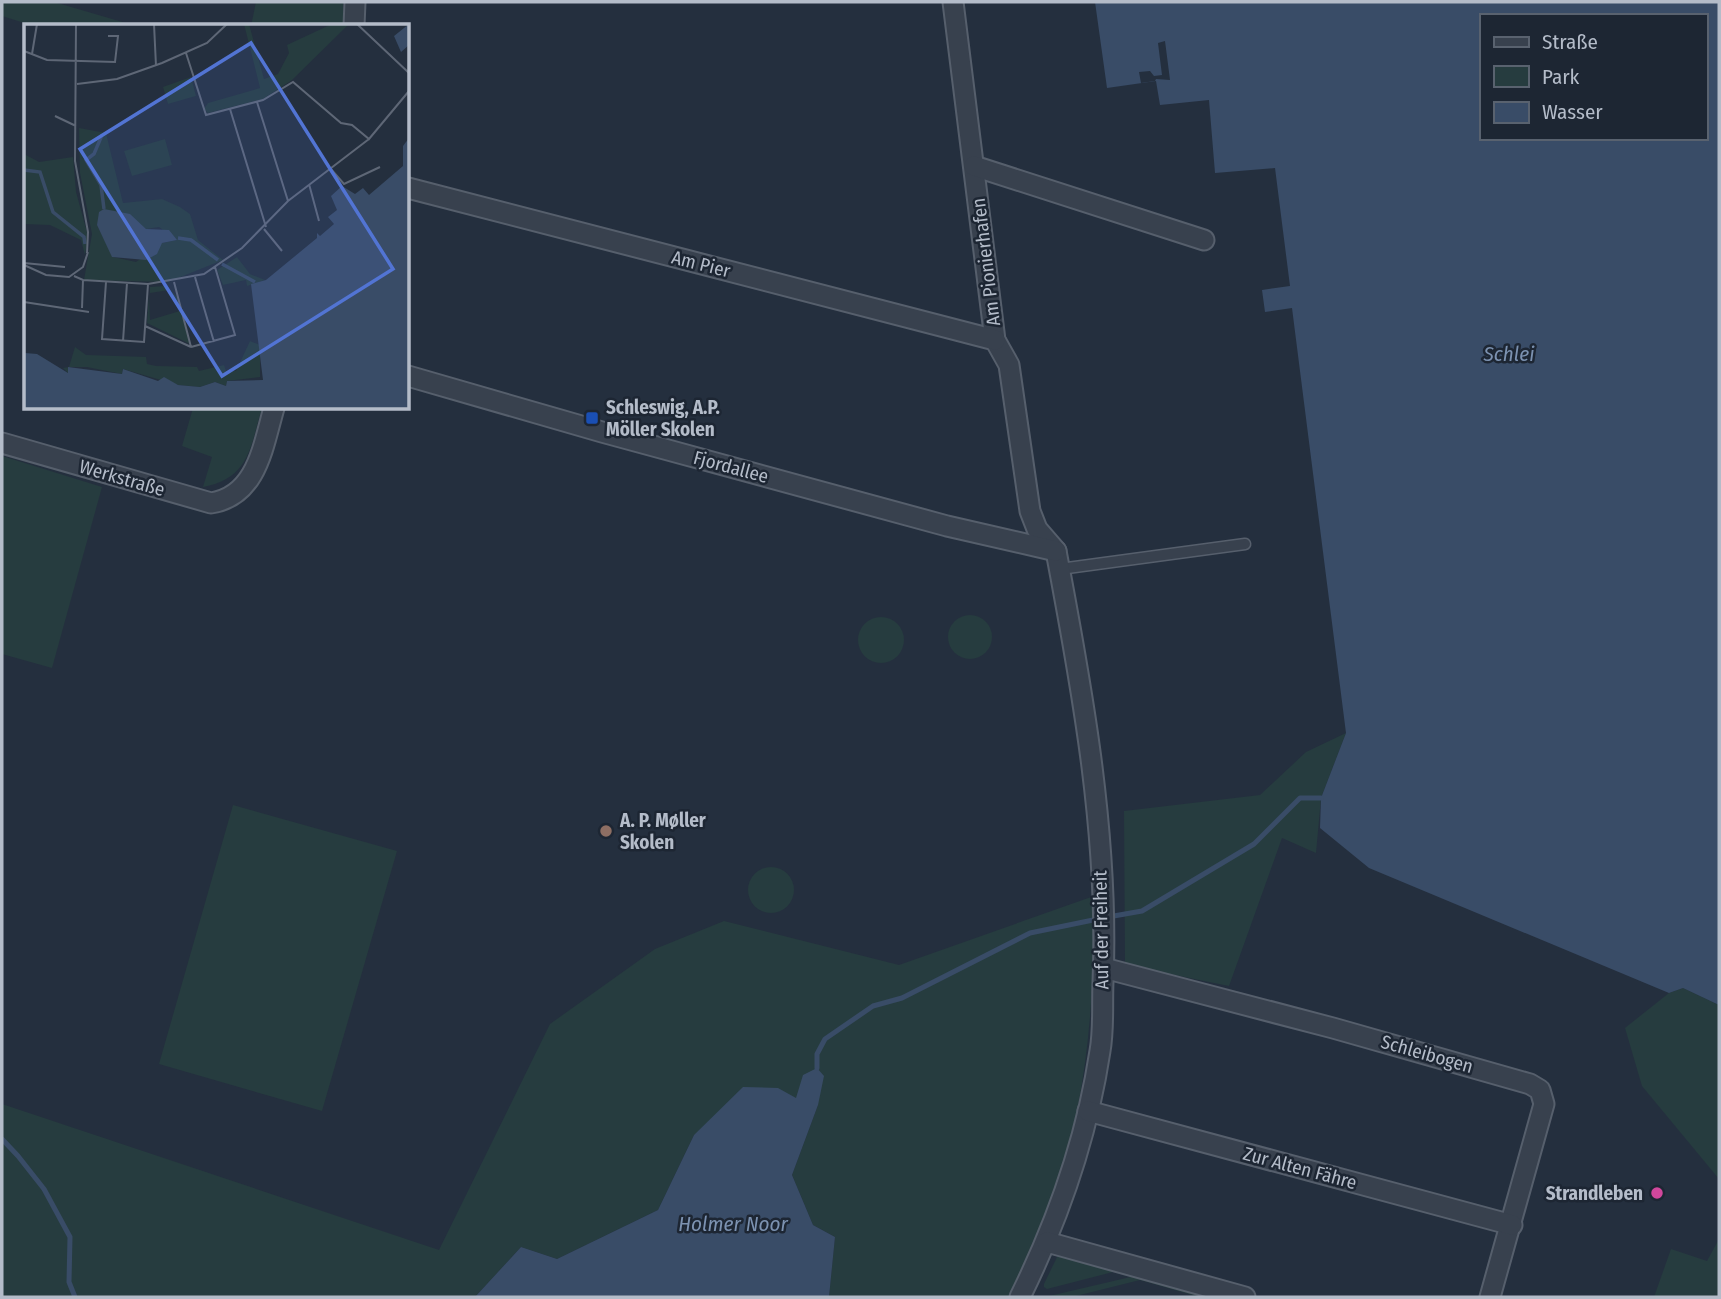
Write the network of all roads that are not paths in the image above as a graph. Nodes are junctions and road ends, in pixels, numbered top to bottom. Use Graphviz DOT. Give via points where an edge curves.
graph roads {
  1 [pos="355,2"];
  2 [pos="953,2"];
  3 [pos="354,24"];
  4 [pos="974,166"];
  5 [pos="410,189"];
  6 [pos="1204,240"];
  7 [pos="995,340"];
  8 [pos="410,377"];
  9 [pos="273,410"];
  10 [pos="2,443"];
  11 [pos="1245,544"];
  12 [pos="1058,560"];
  13 [pos="1104,968"];
  14 [pos="1088,1111"];
  15 [pos="1512,1225"];
  16 [pos="1046,1242"];
  17 [pos="1020,1297"];
  18 [pos="1245,1297"];
  19 [pos="1490,1297"];
  1 -- 3 [label="street"];
  2 -- 4 [label="street, Am Pionierhafen"];
  4 -- 6 [label="street"];
  4 -- 7 [label="street, Am Pionierhafen"];
  5 -- 7 [label="street, Am Pier"];
  7 -- 12 [label="street, Am Pionierhafen" via="1009,365 1030,511"];
  8 -- 12 [label="street, Fjordallee"];
  9 -- 10 [label="street, Werkstraße" via="254,473 240,492 211,503"];
  11 -- 12 [label="lane"];
  12 -- 13 [label="street, Auf der Freiheit" via="1092,756"];
  13 -- 14 [label="street, Auf der Freiheit" via="1101,1049"];
  13 -- 15 [label="street, Schleibogen" via="1382,1042 1540,1090 1544,1104"];
  14 -- 15 [label="street, Zur Alten Fähre"];
  14 -- 16 [label="street, Auf der Freiheit"];
  15 -- 19 [label="street, Schleibogen"];
  16 -- 17 [label="street, Auf der Freiheit"];
  16 -- 18 [label="street"];
}
